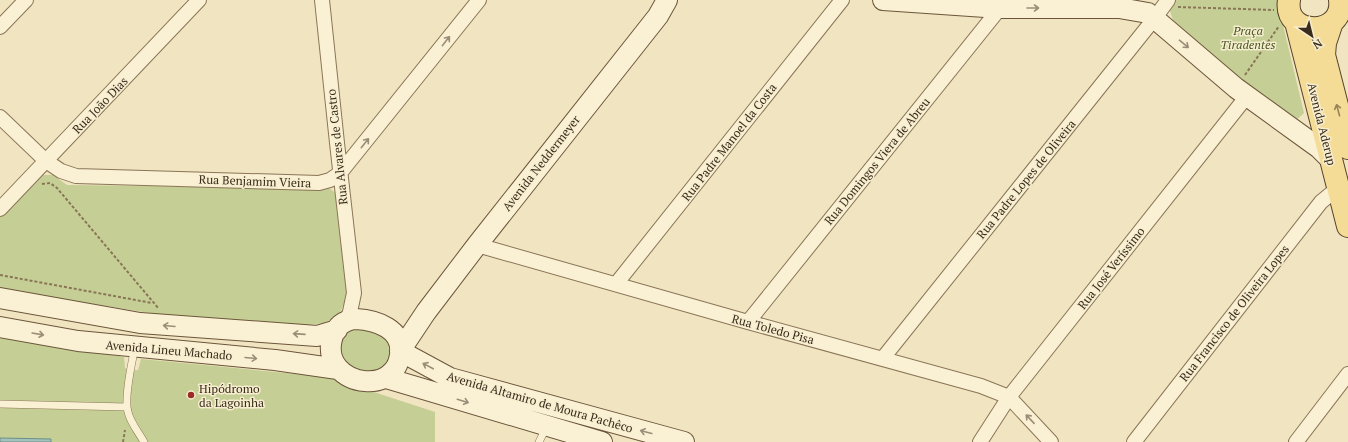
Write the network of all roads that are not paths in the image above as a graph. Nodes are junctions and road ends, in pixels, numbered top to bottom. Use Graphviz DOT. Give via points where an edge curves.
graph roads {
  1 [pos="26,0"];
  2 [pos="199,0"];
  3 [pos="322,0"];
  4 [pos="479,0"];
  5 [pos="675,0"];
  6 [pos="842,0"];
  7 [pos="882,0"];
  8 [pos="1340,0"];
  9 [pos="1003,4"];
  10 [pos="662,8"];
  11 [pos="1154,8"];
  12 [pos="1292,11"];
  13 [pos="1332,22"];
  14 [pos="0,27"];
  15 [pos="1242,92"];
  16 [pos="0,117"];
  17 [pos="1340,154"];
  18 [pos="46,161"];
  19 [pos="340,173"];
  20 [pos="1338,188"];
  21 [pos="0,209"];
  22 [pos="1348,226"];
  23 [pos="477,245"];
  24 [pos="616,284"];
  25 [pos="354,293"];
  26 [pos="0,298"];
  27 [pos="426,312"];
  28 [pos="367,319"];
  29 [pos="748,322"];
  30 [pos="140,323"];
  31 [pos="342,325"];
  32 [pos="0,327"];
  33 [pos="389,328"];
  34 [pos="134,347"];
  35 [pos="400,351"];
  36 [pos="883,358"];
  37 [pos="338,369"];
  38 [pos="1348,374"];
  39 [pos="386,378"];
  40 [pos="1009,397"];
  41 [pos="0,404"];
  42 [pos="127,407"];
  43 [pos="543,434"];
  44 [pos="144,442"];
  45 [pos="602,442"];
  46 [pos="684,442"];
  47 [pos="980,442"];
  48 [pos="1051,442"];
  49 [pos="1134,442"];
  50 [pos="1296,442"];
  1 -- 14 [label="street"];
  2 -- 18 [label="street, Rua João Dias"];
  3 -- 19 [label="street, Rua Alvares de Castro"];
  19 -- 4 [label="street, Rua Benjamim Vieira, one-way"];
  5 -- 10 [label="main road, Avenida Neddermeyer"];
  6 -- 24 [label="street, Rua Padre Manoel da Costa"];
  7 -- 9 [label="main road"];
  8 -- 13 [label="main road, Avenida Aderup" via="1339,11"];
  9 -- 11 [label="main road, one-way"];
  9 -- 29 [label="street, Rua Domingos Viera de Abreu"];
  10 -- 23 [label="main road, Avenida Neddermeyer"];
  11 -- 15 [label="main road, one-way"];
  11 -- 36 [label="street, Rua Padre Lopes de Oliveira"];
  12 -- 13 [label="main road" via="1303,26 1310,29 1318,29"];
  12 -- 17 [label="main road, Avenida Aderup"];
  17 -- 13 [label="main road, Avenida Aderup, one-way" via="1324,55 1325,42"];
  15 -- 17 [label="main road" via="1319,148"];
  15 -- 40 [label="street, Rua José Veríssimo"];
  16 -- 18 [label="street, Rua Benjamim Vieira"];
  17 -- 20 [label="main road, Avenida Aderup"];
  18 -- 19 [label="street, Rua Benjamim Vieira" via="61,171 76,176 319,183 330,180"];
  18 -- 21 [label="street, Rua João Dias"];
  19 -- 25 [label="street, Rua Alvares de Castro"];
  20 -- 22 [label="main road, Avenida Aderup"];
  20 -- 49 [label="street, Rua Francisco de Oliveira Lopes" via="1321,202"];
  23 -- 24 [label="street, Rua Toledo Pisa"];
  23 -- 27 [label="main road, Avenida Neddermeyer"];
  24 -- 29 [label="street, Rua Toledo Pisa"];
  25 -- 28 [label="street, Rua Alvares de Castro"];
  25 -- 31 [label="street, Rua Alvares de Castro" via="350,312"];
  26 -- 30 [label="main road, Avenida Lineu Machado"];
  27 -- 33 [label="main road, Avenida Neddermeyer" via="407,323"];
  27 -- 35 [label="main road, Avenida Neddermeyer"];
  28 -- 31 [label="main road" via="356,319"];
  28 -- 33 [label="main road"];
  29 -- 36 [label="street, Rua Toledo Pisa"];
  31 -- 30 [label="main road, Avenida Lineu Machado, one-way" via="317,336"];
  30 -- 34 [label="main road"];
  31 -- 37 [label="main road" via="332,341 331,354"];
  32 -- 34 [label="main road, Avenida Lineu Machado, one-way" via="78,341"];
  33 -- 35 [label="main road" via="399,342"];
  34 -- 37 [label="main road, Avenida Lineu Machado, one-way" via="275,360"];
  34 -- 42 [label="lane"];
  35 -- 39 [label="main road" via="399,362"];
  46 -- 35 [label="main road, Avenida Altamiro de Moura Pachêco, one-way" via="450,378"];
  36 -- 40 [label="street, Rua Toledo Pisa" via="981,386"];
  37 -- 39 [label="main road" via="362,381 374,382"];
  38 -- 50 [label="street"];
  39 -- 43 [label="main road, Avenida Altamiro de Moura Pachêco, one-way"];
  40 -- 47 [label="street, Rua José Veríssimo"];
  48 -- 40 [label="street, Rua Toledo Pisa, one-way"];
  41 -- 42 [label="lane"];
  42 -- 44 [label="lane"];
  43 -- 45 [label="main road, Avenida Altamiro de Moura Pachêco"];
}
